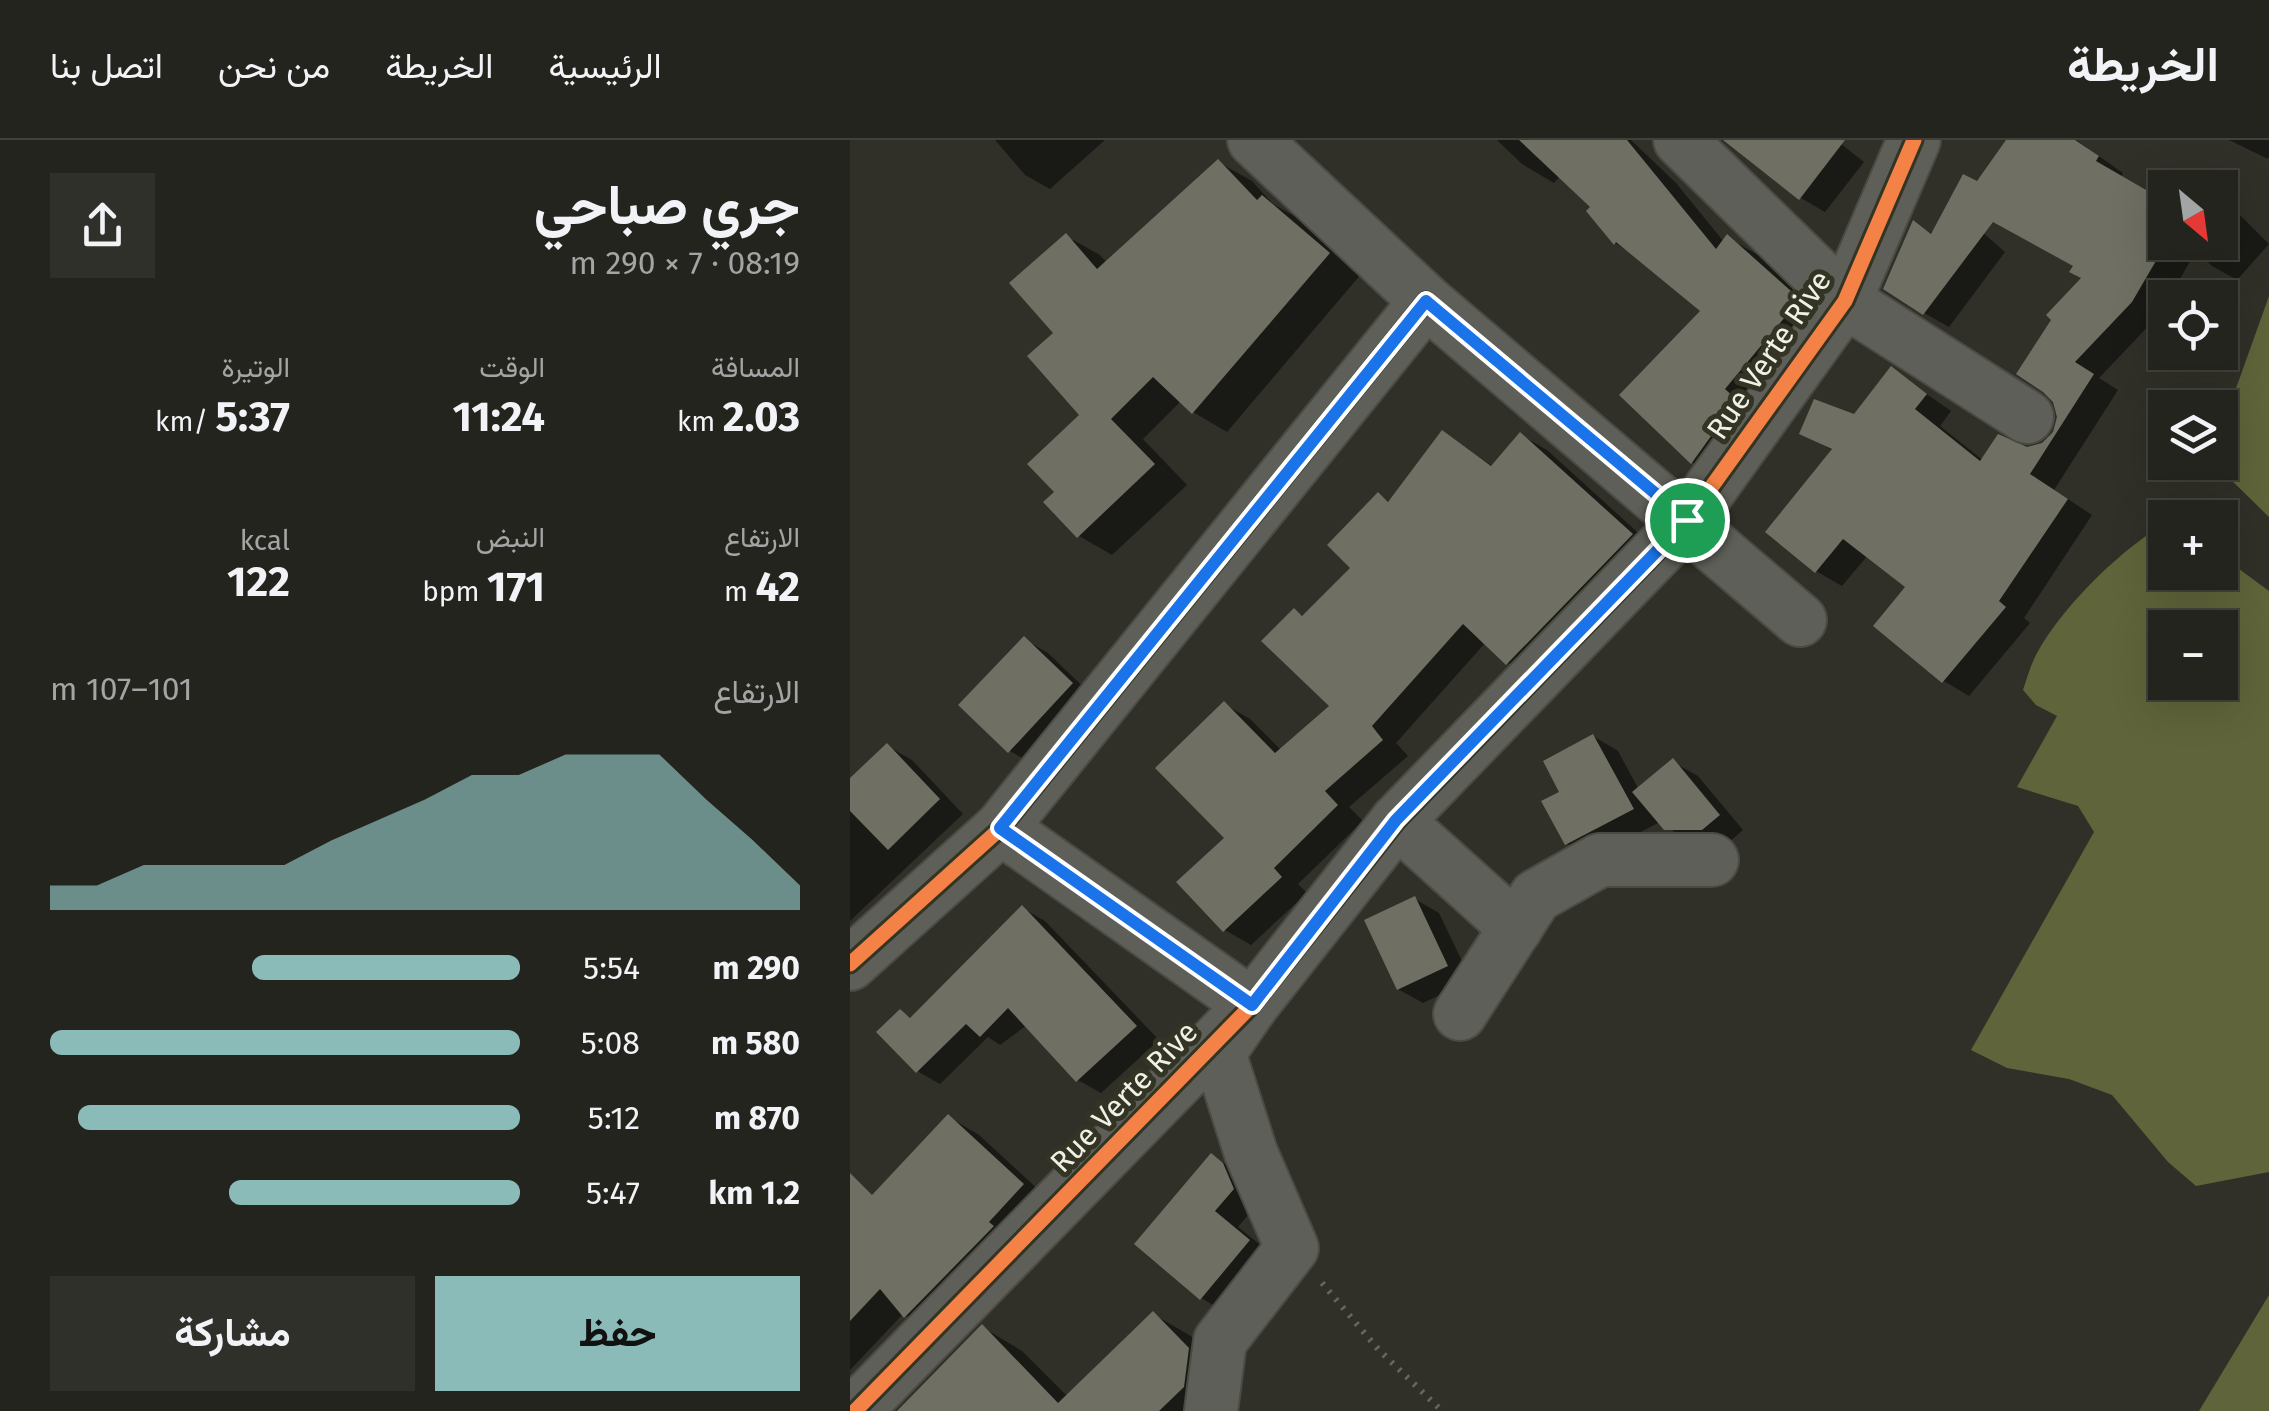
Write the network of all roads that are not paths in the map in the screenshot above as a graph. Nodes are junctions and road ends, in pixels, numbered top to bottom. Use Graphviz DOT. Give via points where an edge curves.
graph roads {
  1 [pos="1680,140"];
  2 [pos="1914,140"];
  3 [pos="1273,145"];
  4 [pos="1845,300"];
  5 [pos="1426,301"];
  6 [pos="2027,417"];
  7 [pos="1687,520"];
  8 [pos="1800,620"];
  9 [pos="1396,820"];
  10 [pos="1000,828"];
  11 [pos="1712,860"];
  12 [pos="1516,928"];
  13 [pos="850,964"];
  14 [pos="1252,1005"];
  15 [pos="1460,1014"];
  16 [pos="855,1411"];
  17 [pos="1211,1411"];
  1 -- 4 [label="street"];
  2 -- 4 [label="street, Rue Verte Rive"];
  3 -- 5 [label="street"];
  4 -- 6 [label="street"];
  4 -- 7 [label="street, Rue Verte Rive"];
  5 -- 7 [label="street"];
  5 -- 10 [label="street"];
  7 -- 8 [label="street"];
  7 -- 9 [label="street, Rue Verte Rive"];
  9 -- 12 [label="street"];
  9 -- 14 [label="street, Rue Verte Rive"];
  10 -- 13 [label="street"];
  10 -- 14 [label="street"];
  11 -- 12 [label="street" via="1600,860 1536,896"];
  12 -- 15 [label="street"];
  14 -- 16 [label="street, Rue Verte Rive"];
  14 -- 17 [label="street" via="1220,1054 1251,1153 1292,1248 1220,1341"];
}
